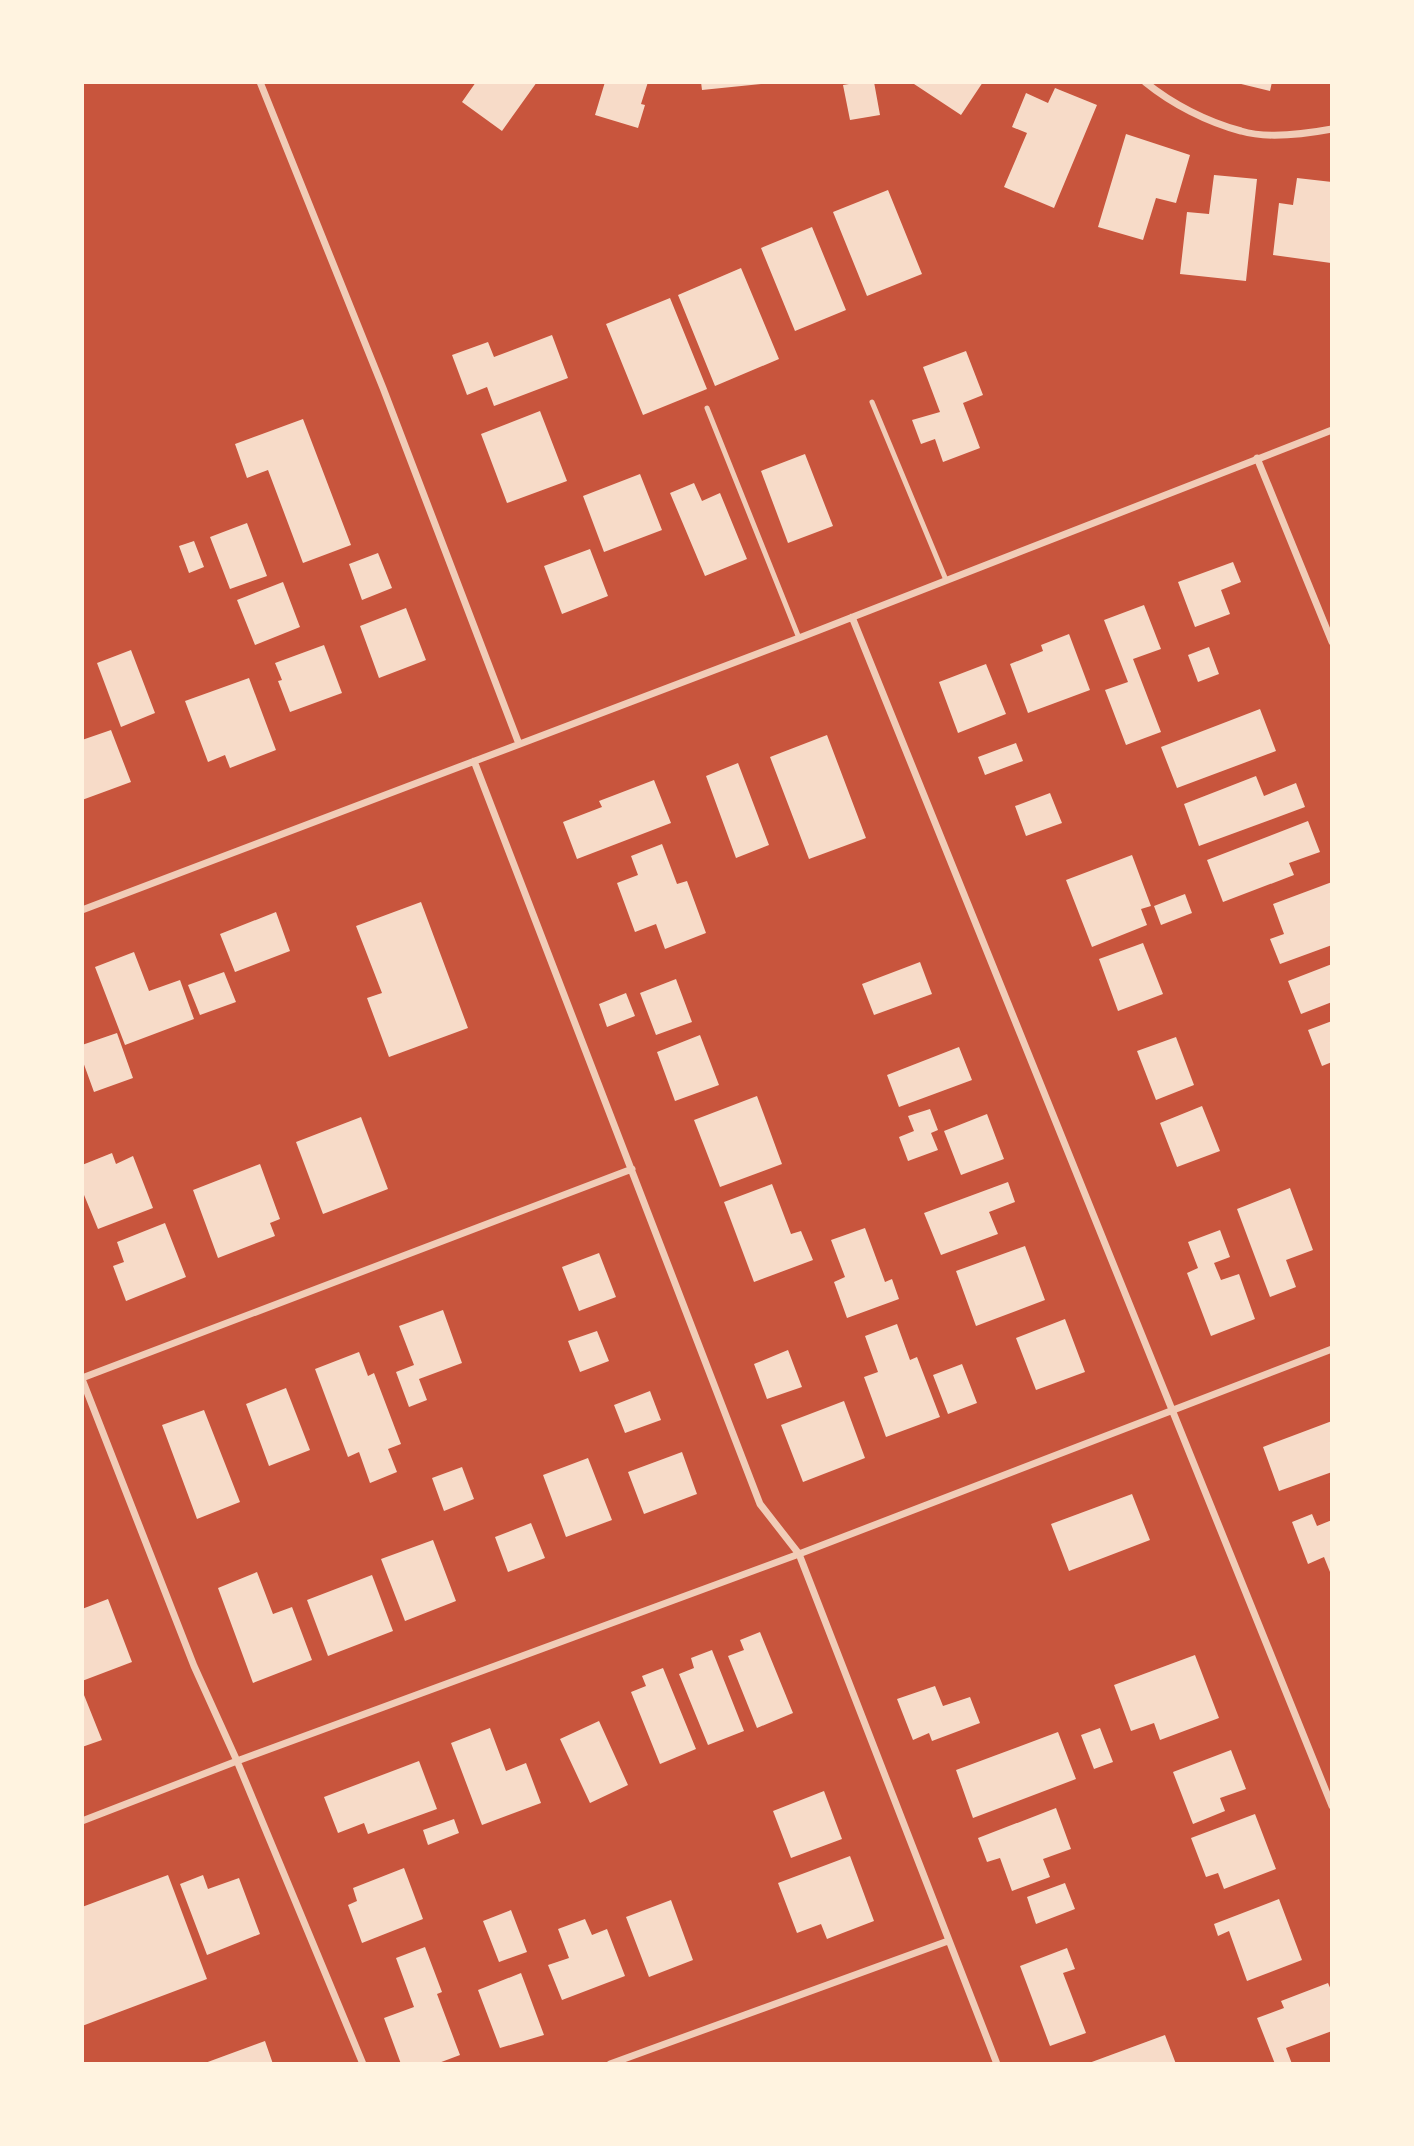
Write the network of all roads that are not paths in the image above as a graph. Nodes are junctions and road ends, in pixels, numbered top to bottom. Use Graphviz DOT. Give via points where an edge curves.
graph roads {
  1 [pos="260,82"];
  2 [pos="1145,82"];
  3 [pos="1332,129"];
  4 [pos="872,402"];
  5 [pos="707,408"];
  6 [pos="1332,430"];
  7 [pos="1257,458"];
  8 [pos="946,580"];
  9 [pos="852,617"];
  10 [pos="799,638"];
  11 [pos="1332,642"];
  12 [pos="519,744"];
  13 [pos="474,761"];
  14 [pos="82,910"];
  15 [pos="632,1169"];
  16 [pos="1332,1349"];
  17 [pos="82,1378"];
  18 [pos="1173,1410"];
  19 [pos="799,1554"];
  20 [pos="237,1761"];
  21 [pos="1332,1806"];
  22 [pos="82,1821"];
  23 [pos="948,1941"];
  24 [pos="363,2064"];
  25 [pos="610,2064"];
  26 [pos="997,2064"];
  1 -- 12 [label="street"];
  2 -- 3 [label="street" via="1189,111 1242,132"];
  4 -- 8 [label="lane"];
  5 -- 10 [label="lane"];
  6 -- 7 [label="street"];
  7 -- 8 [label="street"];
  7 -- 11 [label="street"];
  8 -- 9 [label="street"];
  9 -- 10 [label="street"];
  9 -- 18 [label="street"];
  10 -- 12 [label="street"];
  12 -- 13 [label="street"];
  13 -- 14 [label="street"];
  13 -- 15 [label="street"];
  15 -- 17 [label="street"];
  15 -- 19 [label="street" via="760,1504"];
  16 -- 18 [label="street"];
  17 -- 20 [label="street" via="194,1666"];
  18 -- 19 [label="street"];
  18 -- 21 [label="street"];
  19 -- 20 [label="street"];
  19 -- 23 [label="street"];
  20 -- 22 [label="street"];
  20 -- 24 [label="street"];
  23 -- 25 [label="street"];
  23 -- 26 [label="street"];
}
